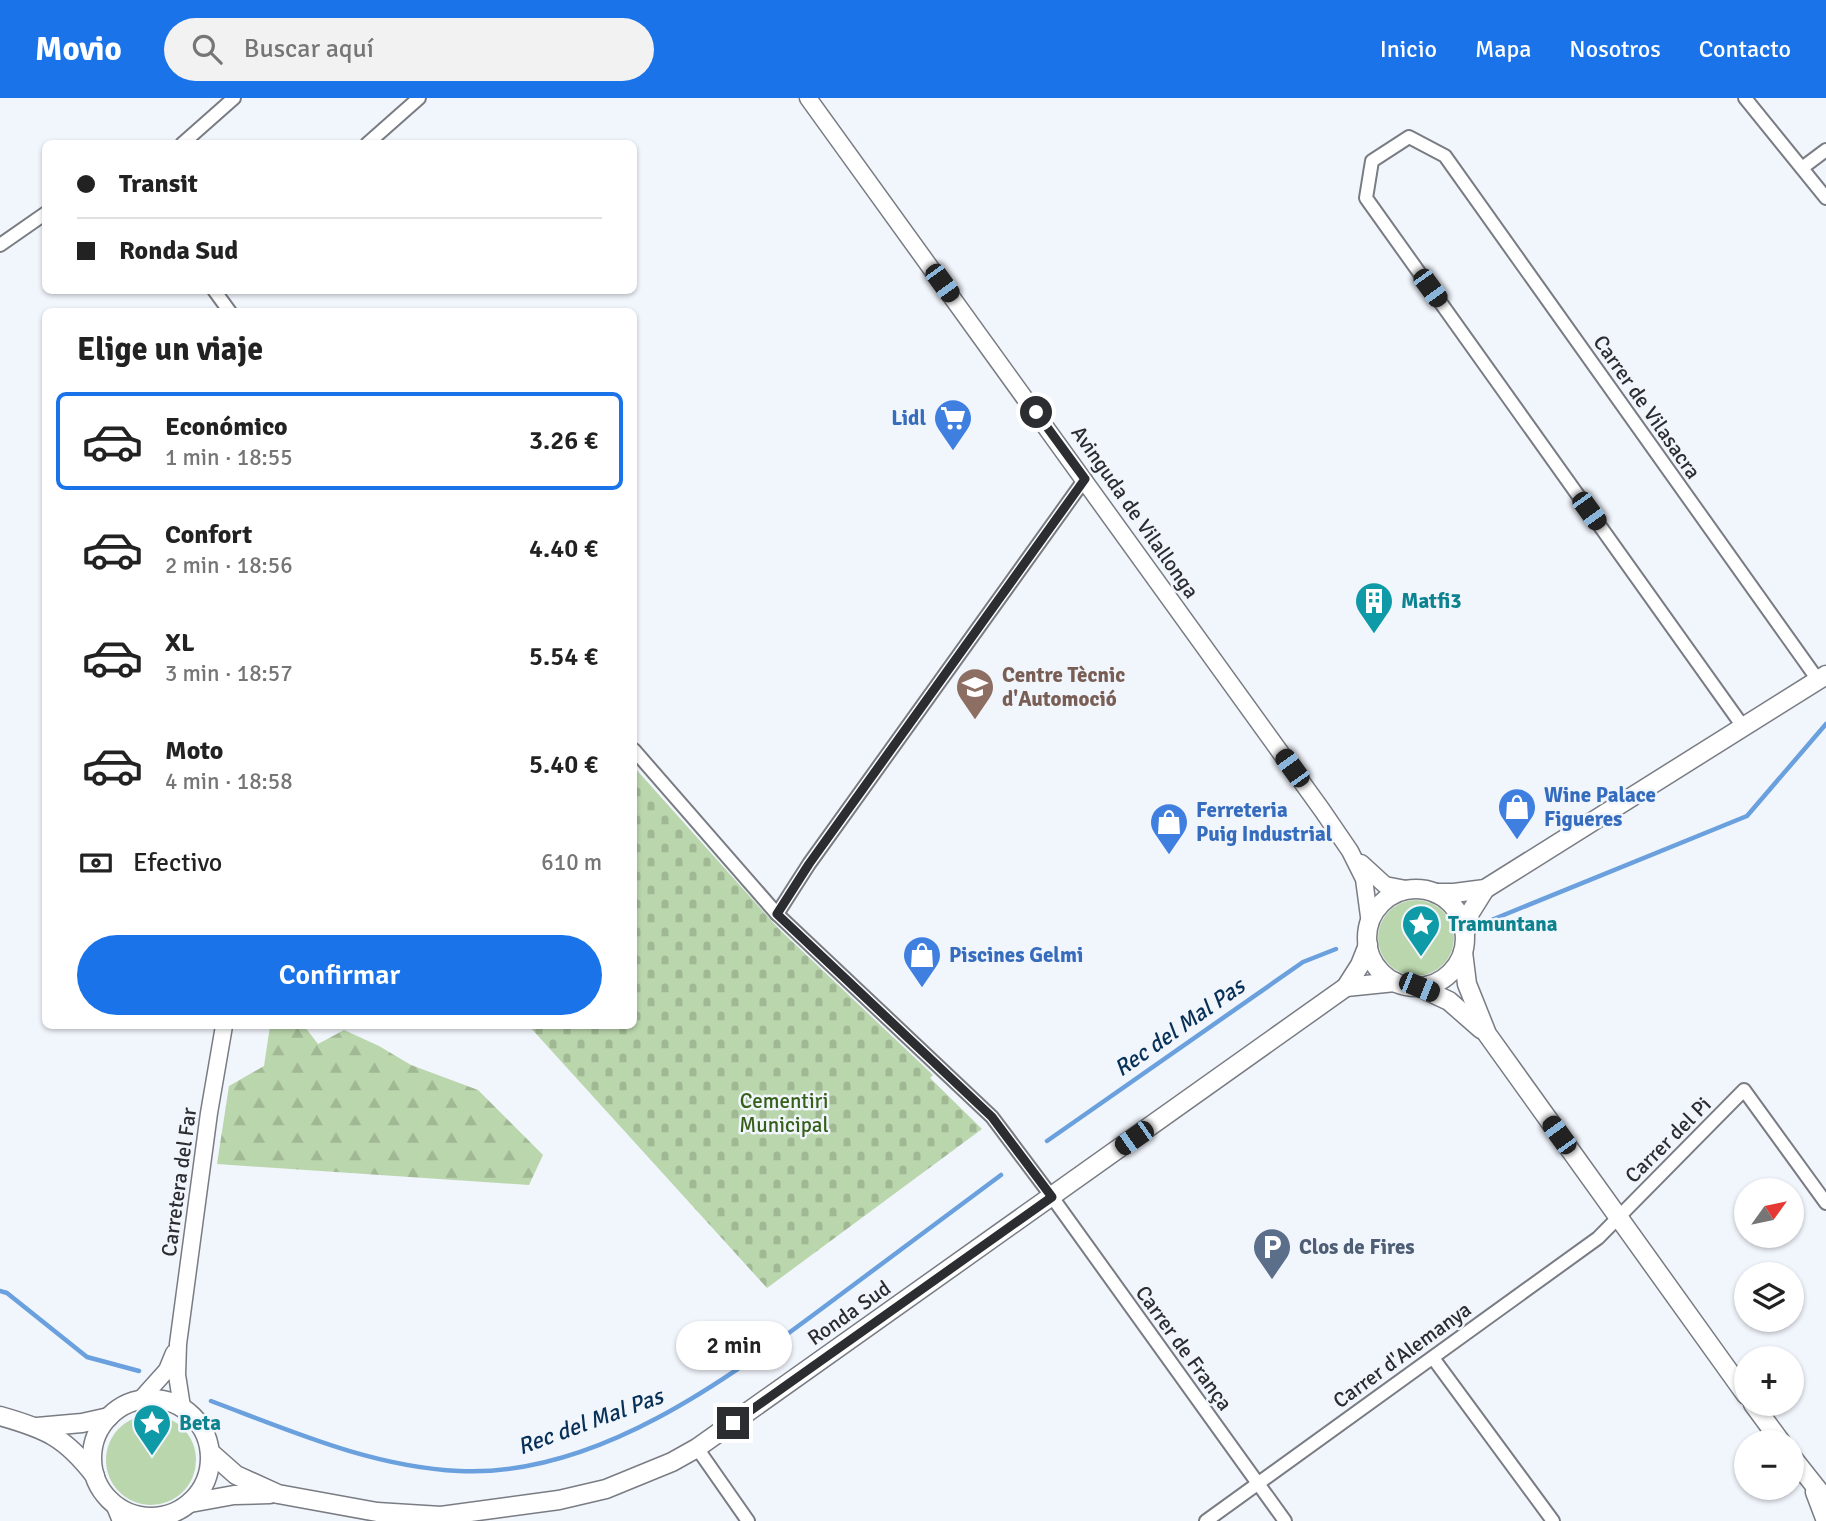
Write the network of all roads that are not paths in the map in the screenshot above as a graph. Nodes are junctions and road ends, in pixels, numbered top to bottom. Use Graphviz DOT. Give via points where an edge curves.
graph roads {
  1 [pos="234,98"];
  2 [pos="419,98"];
  3 [pos="808,98"];
  4 [pos="1745,98"];
  5 [pos="187,140"];
  6 [pos="372,140"];
  7 [pos="1826,150"];
  8 [pos="1802,168"];
  9 [pos="1826,198"];
  10 [pos="42,216"];
  11 [pos="0,245"];
  12 [pos="1085,479"];
  13 [pos="1822,678"];
  14 [pos="1744,728"];
  15 [pos="637,753"];
  16 [pos="1350,851"];
  17 [pos="1485,889"];
  18 [pos="1411,890"];
  19 [pos="1435,893"];
  20 [pos="777,914"];
  21 [pos="1370,924"];
  22 [pos="1465,933"];
  23 [pos="1368,945"];
  24 [pos="1463,952"];
  25 [pos="1395,982"];
  26 [pos="1346,987"];
  27 [pos="1419,987"];
  28 [pos="223,1029"];
  29 [pos="1487,1034"];
  30 [pos="1052,1197"];
  31 [pos="1826,1203"];
  32 [pos="1619,1217"];
  33 [pos="178,1344"];
  34 [pos="1433,1358"];
  35 [pos="1734,1378"];
  36 [pos="141,1399"];
  37 [pos="181,1407"];
  38 [pos="0,1416"];
  39 [pos="108,1416"];
  40 [pos="37,1427"];
  41 [pos="697,1448"];
  42 [pos="210,1452"];
  43 [pos="1804,1474"];
  44 [pos="95,1476"];
  45 [pos="1258,1483"];
  46 [pos="1812,1486"];
  47 [pos="278,1494"];
  48 [pos="1826,1500"];
  49 [pos="190,1503"];
  50 [pos="114,1504"];
  51 [pos="158,1519"];
  52 [pos="121,1521"];
  53 [pos="748,1521"];
  54 [pos="1206,1521"];
  55 [pos="1286,1521"];
  56 [pos="1553,1521"];
  57 [pos="1826,1521"];
  1 -- 5 [label="street"];
  2 -- 6 [label="street"];
  3 -- 12 [label="street, Avinguda de Vilallonga"];
  4 -- 8 [label="street"];
  7 -- 8 [label="street"];
  8 -- 9 [label="street"];
  10 -- 11 [label="street"];
  12 -- 16 [label="street, Avinguda de Vilallonga"];
  12 -- 20 [label="street"];
  13 -- 14 [label="main road"];
  13 -- 14 [label="street, Carrer de Vilasacra" via="1445,156 1409,137 1372,161 1366,198"];
  14 -- 17 [label="main road"];
  15 -- 20 [label="street, Carrer de França"];
  16 -- 18 [label="street, Avinguda de Vilallonga" via="1385,885"];
  16 -- 21 [label="street, Avinguda de Vilallonga" via="1364,880"];
  17 -- 19 [label="main road"];
  17 -- 22 [label="main road" via="1470,913"];
  18 -- 19 [label="main road"];
  18 -- 21 [label="main road" via="1388,899"];
  19 -- 22 [label="main road" via="1455,908"];
  20 -- 30 [label="street, Carrer de França" via="992,1117"];
  21 -- 23 [label="main road"];
  22 -- 24 [label="main road"];
  23 -- 25 [label="main road" via="1376,965"];
  23 -- 26 [label="main road, Ronda Sud"];
  24 -- 27 [label="main road" via="1443,979"];
  24 -- 29 [label="main road" via="1467,984"];
  25 -- 26 [label="main road, Ronda Sud"];
  25 -- 27 [label="main road"];
  26 -- 30 [label="main road, Ronda Sud"];
  27 -- 29 [label="main road" via="1449,1001"];
  28 -- 33 [label="street, Carretera del Far"];
  29 -- 32 [label="main road"];
  30 -- 41 [label="main road, Ronda Sud"];
  30 -- 45 [label="street, Carrer de França"];
  31 -- 32 [label="street, Carrer del Pi" via="1744,1090"];
  32 -- 34 [label="street, Carrer d'Alemanya" via="1598,1238"];
  32 -- 35 [label="main road"];
  33 -- 36 [label="street, Carretera del Far" via="167,1370"];
  33 -- 37 [label="street, Carretera del Far"];
  34 -- 45 [label="street, Carrer d'Alemanya"];
  34 -- 56 [label="street"];
  36 -- 37 [label="main road"];
  36 -- 39 [label="main road"];
  37 -- 42 [label="main road, Ronda Sud" via="201,1426"];
  38 -- 40 [label="main road"];
  39 -- 40 [label="main road"];
  39 -- 44 [label="main road" via="93,1444"];
  40 -- 44 [label="main road" via="68,1445"];
  41 -- 47 [label="main road, Ronda Sud" via="606,1489 472,1514 394,1514"];
  41 -- 53 [label="street"];
  42 -- 47 [label="main road, Ronda Sud" via="236,1475"];
  42 -- 49 [label="main road" via="206,1480"];
  43 -- 46 [label="main road"];
  44 -- 50 [label="main road"];
  45 -- 54 [label="street, Carrer d'Alemanya"];
  45 -- 55 [label="street, Carrer de França"];
  46 -- 48 [label="main road"];
  46 -- 57 [label="main road"];
  47 -- 49 [label="main road, Ronda Sud"];
  49 -- 51 [label="main road, Ronda Sud"];
  50 -- 51 [label="main road, Ronda Sud" via="135,1515"];
  50 -- 52 [label="street"];
}
